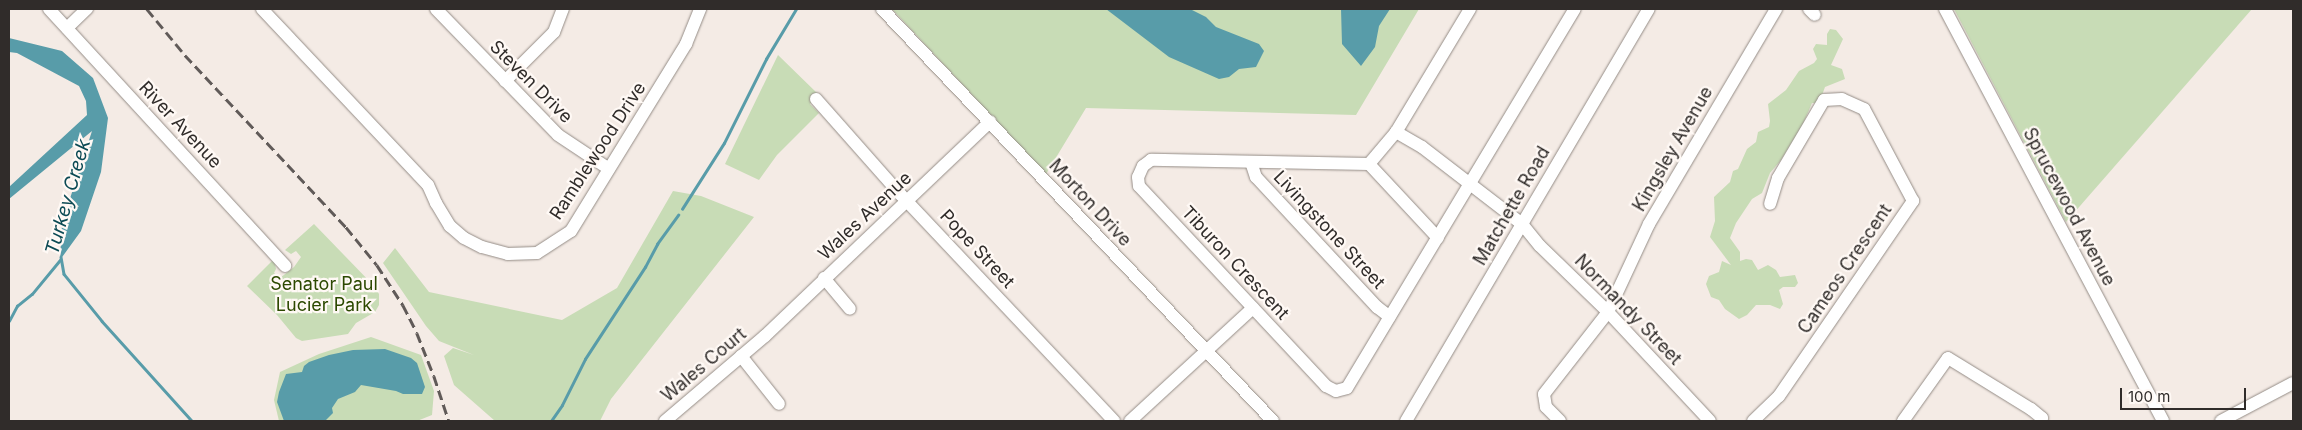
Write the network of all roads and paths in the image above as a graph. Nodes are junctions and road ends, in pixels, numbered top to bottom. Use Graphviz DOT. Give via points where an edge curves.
graph roads {
  1 [pos="49,9"];
  2 [pos="87,9"];
  3 [pos="262,9"];
  4 [pos="436,9"];
  5 [pos="563,9"];
  6 [pos="700,9"];
  7 [pos="882,9"];
  8 [pos="1470,9"];
  9 [pos="1575,9"];
  10 [pos="1649,9"];
  11 [pos="1776,9"];
  12 [pos="1945,9"];
  13 [pos="67,28"];
  14 [pos="505,81"];
  15 [pos="816,99"];
  16 [pos="990,122"];
  17 [pos="1396,132"];
  18 [pos="1251,162"];
  19 [pos="1369,164"];
  20 [pos="609,169"];
  21 [pos="1471,184"];
  22 [pos="907,201"];
  23 [pos="1770,204"];
  24 [pos="1522,224"];
  25 [pos="1438,238"];
  26 [pos="285,266"];
  27 [pos="824,278"];
  28 [pos="1253,308"];
  29 [pos="850,309"];
  30 [pos="1608,312"];
  31 [pos="1390,317"];
  32 [pos="766,336"];
  33 [pos="1205,350"];
  34 [pos="740,356"];
  35 [pos="2293,383"];
  36 [pos="779,404"];
  37 [pos="2042,420"];
  38 [pos="665,421"];
  39 [pos="1114,421"];
  40 [pos="1130,421"];
  41 [pos="1273,421"];
  42 [pos="1406,421"];
  43 [pos="1560,421"];
  44 [pos="1710,421"];
  45 [pos="1753,421"];
  46 [pos="1903,421"];
  47 [pos="2163,421"];
  48 [pos="2221,421"];
  1 -- 13 [label="street, River Avenue"];
  2 -- 13 [label="street"];
  3 -- 20 [label="street, Ramblewood Drive" via="428,185 450,226 482,247 508,254 537,253 571,231"];
  4 -- 14 [label="street, Steven Drive"];
  5 -- 14 [label="street" via="554,32"];
  6 -- 20 [label="street, Ramblewood Drive" via="686,44"];
  7 -- 16 [label="street, Morton Drive"];
  8 -- 17 [label="street"];
  9 -- 21 [label="street, Tiburon Crescent"];
  10 -- 24 [label="street, Matchette Road"];
  11 -- 30 [label="street, Kingsley Avenue" via="1649,224"];
  12 -- 47 [label="street, Sprucewood Avenue"];
  13 -- 26 [label="street, River Avenue"];
  14 -- 20 [label="street, Steven Drive" via="558,135"];
  15 -- 22 [label="street, Pope Street"];
  16 -- 22 [label="street, Wales Avenue"];
  16 -- 33 [label="street, Morton Drive"];
  17 -- 19 [label="street"];
  17 -- 21 [label="street, Normandy Street"];
  18 -- 19 [label="street, Tiburon Crescent"];
  18 -- 28 [label="street, Tiburon Crescent" via="1151,160 1143,166 1138,186"];
  18 -- 31 [label="street, Livingstone Street" via="1256,177 1377,308"];
  19 -- 25 [label="street"];
  21 -- 24 [label="street, Normandy Street"];
  21 -- 25 [label="street, Tiburon Crescent"];
  22 -- 27 [label="street, Wales Avenue"];
  22 -- 39 [label="street, Pope Street"];
  23 -- 45 [label="street, Cameos Crescent" via="1778,178 1824,100 1842,99 1864,109 1913,201 1780,396"];
  24 -- 30 [label="street, Normandy Street" via="1540,246"];
  24 -- 42 [label="street, Matchette Road"];
  25 -- 31 [label="street, Tiburon Crescent"];
  27 -- 29 [label="street"];
  27 -- 32 [label="street, Wales Avenue"];
  28 -- 31 [label="street, Tiburon Crescent" via="1326,386 1336,391 1347,388"];
  28 -- 33 [label="street"];
  30 -- 43 [label="street, Kingsley Avenue" via="1544,394 1546,407"];
  30 -- 44 [label="street, Normandy Street"];
  32 -- 34 [label="street, Wales Court"];
  33 -- 40 [label="street"];
  33 -- 41 [label="street, Morton Drive"];
  34 -- 36 [label="street"];
  34 -- 38 [label="street, Wales Court"];
  35 -- 48 [label="street"];
  37 -- 46 [label="street" via="1948,358"];
}
